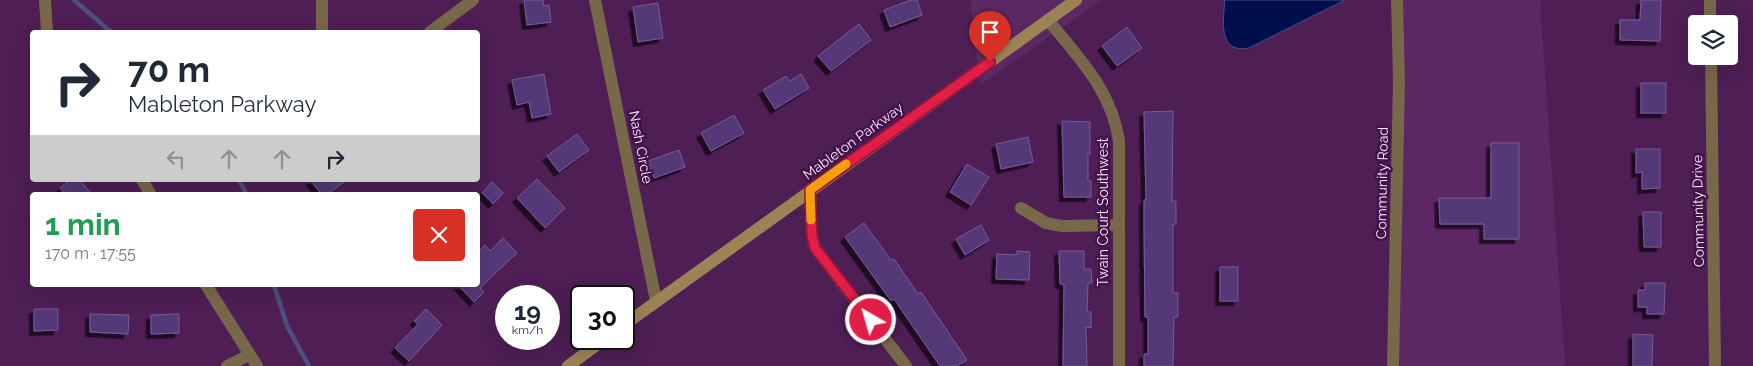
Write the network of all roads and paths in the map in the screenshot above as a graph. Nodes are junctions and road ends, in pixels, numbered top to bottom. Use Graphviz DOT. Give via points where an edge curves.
graph roads {
  1 [pos="45,0"];
  2 [pos="322,0"];
  3 [pos="473,0"];
  4 [pos="596,0"];
  5 [pos="1076,0"];
  6 [pos="1397,0"];
  7 [pos="1710,0"];
  8 [pos="1710,15"];
  9 [pos="1048,20"];
  10 [pos="47,30"];
  11 [pos="322,30"];
  12 [pos="433,30"];
  13 [pos="1711,65"];
  14 [pos="810,190"];
  15 [pos="1021,208"];
  16 [pos="1118,225"];
  17 [pos="207,287"];
  18 [pos="656,301"];
  19 [pos="635,317"];
  20 [pos="590,350"];
  21 [pos="249,355"];
  22 [pos="227,366"];
  23 [pos="257,366"];
  24 [pos="568,366"];
  25 [pos="906,366"];
  26 [pos="1118,366"];
  27 [pos="1392,366"];
  28 [pos="1715,366"];
  1 -- 10 [label="street"];
  2 -- 11 [label="street"];
  3 -- 12 [label="street"];
  4 -- 18 [label="street, Nash Circle"];
  5 -- 9 [label="main road, Mableton Parkway"];
  6 -- 27 [label="street, Community Road" via="1399,80"];
  7 -- 8 [label="street"];
  9 -- 14 [label="main road, Mableton Parkway"];
  9 -- 16 [label="street, Twain Court Southwest" via="1104,91 1117,122"];
  13 -- 28 [label="street, Community Drive"];
  14 -- 18 [label="main road, Mableton Parkway"];
  14 -- 25 [label="street" via="815,248"];
  15 -- 16 [label="street" via="1046,222 1062,226"];
  16 -- 26 [label="street, Twain Court Southwest"];
  17 -- 21 [label="street"];
  18 -- 19 [label="main road, Mableton Parkway"];
  20 -- 24 [label="main road"];
  21 -- 22 [label="street"];
  21 -- 23 [label="street"];
}
